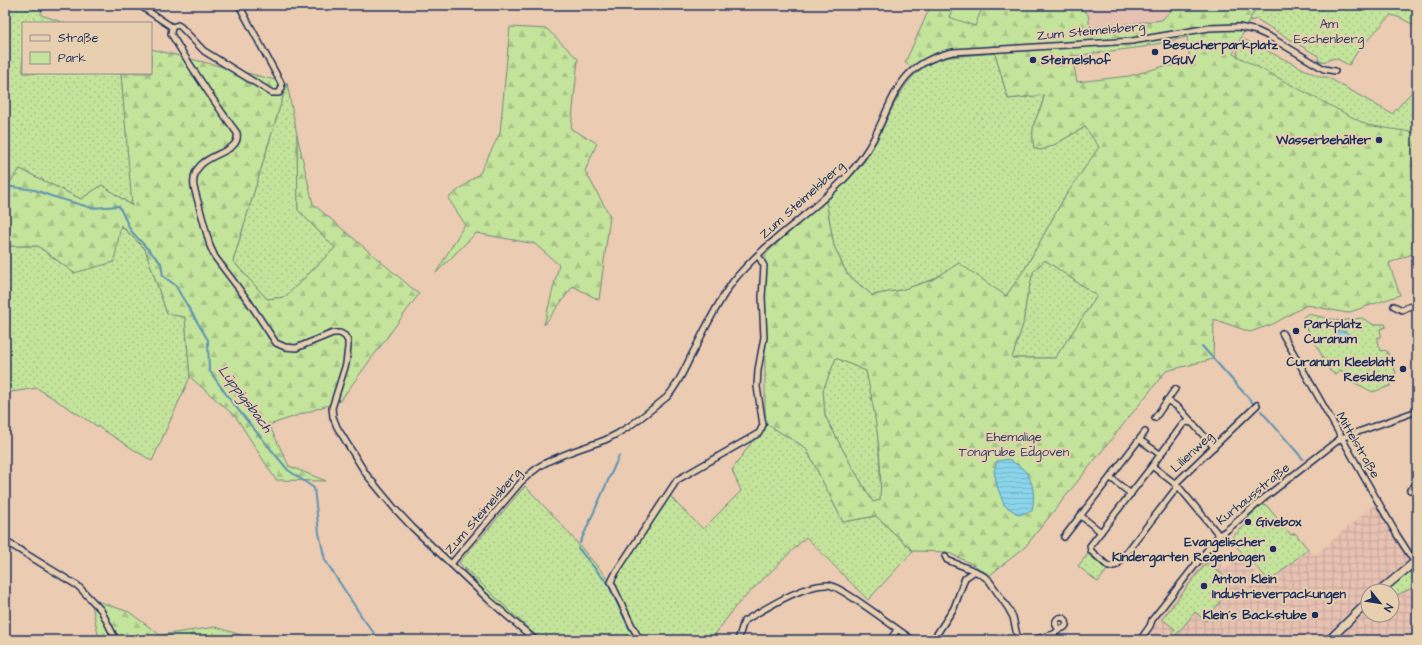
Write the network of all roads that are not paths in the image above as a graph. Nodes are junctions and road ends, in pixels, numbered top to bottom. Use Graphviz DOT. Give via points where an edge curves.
graph roads {
  1 [pos="138,5"];
  2 [pos="239,5"];
  3 [pos="172,27"];
  4 [pos="1335,71"];
  5 [pos="758,255"];
  6 [pos="1417,303"];
  7 [pos="1394,306"];
  8 [pos="1282,333"];
  9 [pos="1175,389"];
  10 [pos="1167,400"];
  11 [pos="1256,407"];
  12 [pos="1417,410"];
  13 [pos="1154,418"];
  14 [pos="1192,423"];
  15 [pos="1145,432"];
  16 [pos="1341,438"];
  17 [pos="1140,440"];
  18 [pos="1214,447"];
  19 [pos="1161,455"];
  20 [pos="1152,466"];
  21 [pos="1111,478"];
  22 [pos="1417,484"];
  23 [pos="1176,485"];
  24 [pos="1410,490"];
  25 [pos="1131,494"];
  26 [pos="1081,516"];
  27 [pos="1101,532"];
  28 [pos="1219,535"];
  29 [pos="1064,537"];
  30 [pos="5,541"];
  31 [pos="945,556"];
  32 [pos="1416,563"];
  33 [pos="451,564"];
  34 [pos="975,571"];
  35 [pos="1390,583"];
  36 [pos="1360,610"];
  37 [pos="1060,629"];
  38 [pos="898,630"];
  39 [pos="116,640"];
  40 [pos="535,640"];
  41 [pos="640,640"];
  42 [pos="738,640"];
  43 [pos="890,640"];
  44 [pos="913,640"];
  45 [pos="933,640"];
  46 [pos="1018,640"];
  47 [pos="1032,640"];
  48 [pos="1140,640"];
  49 [pos="1329,640"];
  1 -- 3 [label="street"];
  2 -- 3 [label="street" via="281,82 282,88 279,93 272,93 204,51 178,25"];
  3 -- 33 [label="street" via="171,34 238,136 232,148 208,158 194,178 194,187 215,257 276,343 296,348 333,333 345,336 348,341 348,356 332,408 334,423 380,492"];
  4 -- 5 [label="street, Zum Steimelsberg" via="1324,68 1264,34 1239,27 1209,28 1132,41 938,55 925,61 903,79 874,139 847,176"];
  5 -- 33 [label="street, Zum Steimelsberg" via="735,280 667,397 630,427 541,465 521,482"];
  5 -- 41 [label="street" via="764,266 764,337 757,387 763,424 759,433 676,480 616,572 611,582"];
  6 -- 7 [label="street" via="1402,310"];
  8 -- 16 [label="street, Mittelstraße"];
  9 -- 10 [label="street"];
  10 -- 13 [label="street"];
  10 -- 14 [label="street" via="1179,408"];
  11 -- 18 [label="street, Lilienweg"];
  12 -- 16 [label="street, Kurhausstraße"];
  14 -- 18 [label="street"];
  14 -- 19 [label="street" via="1183,424"];
  15 -- 17 [label="street"];
  16 -- 28 [label="street, Kurhausstraße"];
  16 -- 32 [label="street, Mittelstraße"];
  17 -- 19 [label="street"];
  17 -- 21 [label="street"];
  18 -- 23 [label="street, Lilienweg"];
  19 -- 20 [label="street"];
  20 -- 23 [label="street"];
  20 -- 25 [label="street"];
  21 -- 25 [label="street"];
  21 -- 26 [label="street"];
  22 -- 24 [label="street"];
  23 -- 27 [label="street" via="1117,565 1109,567 1090,551 1090,546"];
  23 -- 28 [label="street, Lilienweg"];
  25 -- 27 [label="street"];
  26 -- 27 [label="street"];
  26 -- 29 [label="street"];
  28 -- 48 [label="street, Kurhausstraße" via="1152,620"];
  30 -- 39 [label="street" via="78,586 101,610"];
  31 -- 34 [label="street" via="947,560"];
  32 -- 35 [label="main road"];
  33 -- 40 [label="street"];
  34 -- 45 [label="street" via="965,578 954,608"];
  34 -- 46 [label="street" via="988,579 1008,608 1013,617"];
  36 -- 49 [label="main road"];
  37 -- 37 [label="street" via="1055,622 1059,618 1065,618 1066,625"];
  37 -- 47 [label="street" via="1054,634"];
  38 -- 42 [label="street" via="843,591 829,585 805,589 744,621"];
  38 -- 43 [label="street"];
  38 -- 44 [label="street"];
}
